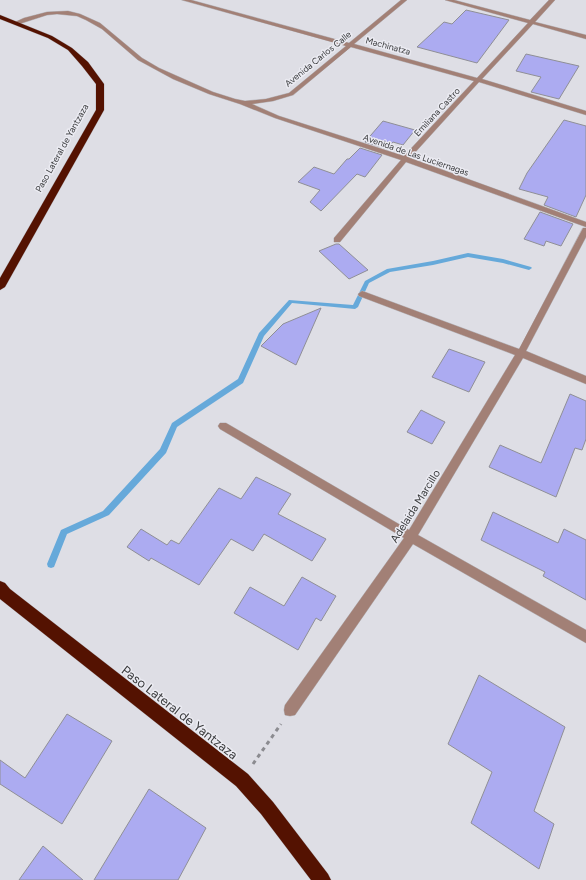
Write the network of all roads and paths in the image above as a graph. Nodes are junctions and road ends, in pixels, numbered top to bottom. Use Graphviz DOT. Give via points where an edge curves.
graph roads {
  1 [pos="185,0"];
  2 [pos="213,0"];
  3 [pos="404,0"];
  4 [pos="448,0"];
  5 [pos="552,0"];
  6 [pos="204,6"];
  7 [pos="0,17"];
  8 [pos="16,23"];
  9 [pos="532,23"];
  10 [pos="586,37"];
  11 [pos="349,45"];
  12 [pos="479,80"];
  13 [pos="241,102"];
  14 [pos="586,113"];
  15 [pos="405,159"];
  16 [pos="586,225"];
  17 [pos="586,230"];
  18 [pos="337,240"];
  19 [pos="0,288"];
  20 [pos="362,294"];
  21 [pos="521,353"];
  22 [pos="586,380"];
  23 [pos="223,426"];
  24 [pos="411,537"];
  25 [pos="0,588"];
  26 [pos="586,637"];
  27 [pos="290,710"];
  28 [pos="242,780"];
  29 [pos="322,880"];
  1 -- 6 [label="street, Machinatza"];
  2 -- 6 [label="street"];
  3 -- 11 [label="street, Avenida Carlos Calle"];
  4 -- 9 [label="street"];
  5 -- 9 [label="street, Emiliana Castro"];
  6 -- 11 [label="street, Machinatza"];
  7 -- 8 [label="highway, Paso Lateral de Yantzaza"];
  8 -- 13 [label="street, Avenida Carlos Calle" via="29,17 54,12 90,19 162,72"];
  8 -- 19 [label="highway, Paso Lateral de Yantzaza" via="70,48 100,84 100,110"];
  9 -- 10 [label="street"];
  9 -- 12 [label="street, Emiliana Castro"];
  11 -- 12 [label="street, Machinatza"];
  11 -- 13 [label="street, Avenida Carlos Calle" via="291,94 280,98"];
  12 -- 14 [label="street, Machinatza"];
  12 -- 15 [label="street, Emiliana Castro"];
  13 -- 15 [label="street, Avenida de Las Luciernagas" via="319,132"];
  15 -- 16 [label="street, Avenida de Las Luciernagas"];
  15 -- 18 [label="street, Emiliana Castro"];
  17 -- 21 [label="street, Adelaida Marcillo"];
  20 -- 21 [label="street"];
  21 -- 22 [label="street"];
  21 -- 24 [label="street, Adelaida Marcillo"];
  23 -- 24 [label="street"];
  24 -- 26 [label="street"];
  24 -- 27 [label="street, Adelaida Marcillo"];
  25 -- 28 [label="highway, Paso Lateral de Yantzaza"];
  27 -- 28 [label="path"];
  28 -- 29 [label="highway, Paso Lateral de Yantzaza" via="267,808"];
}
